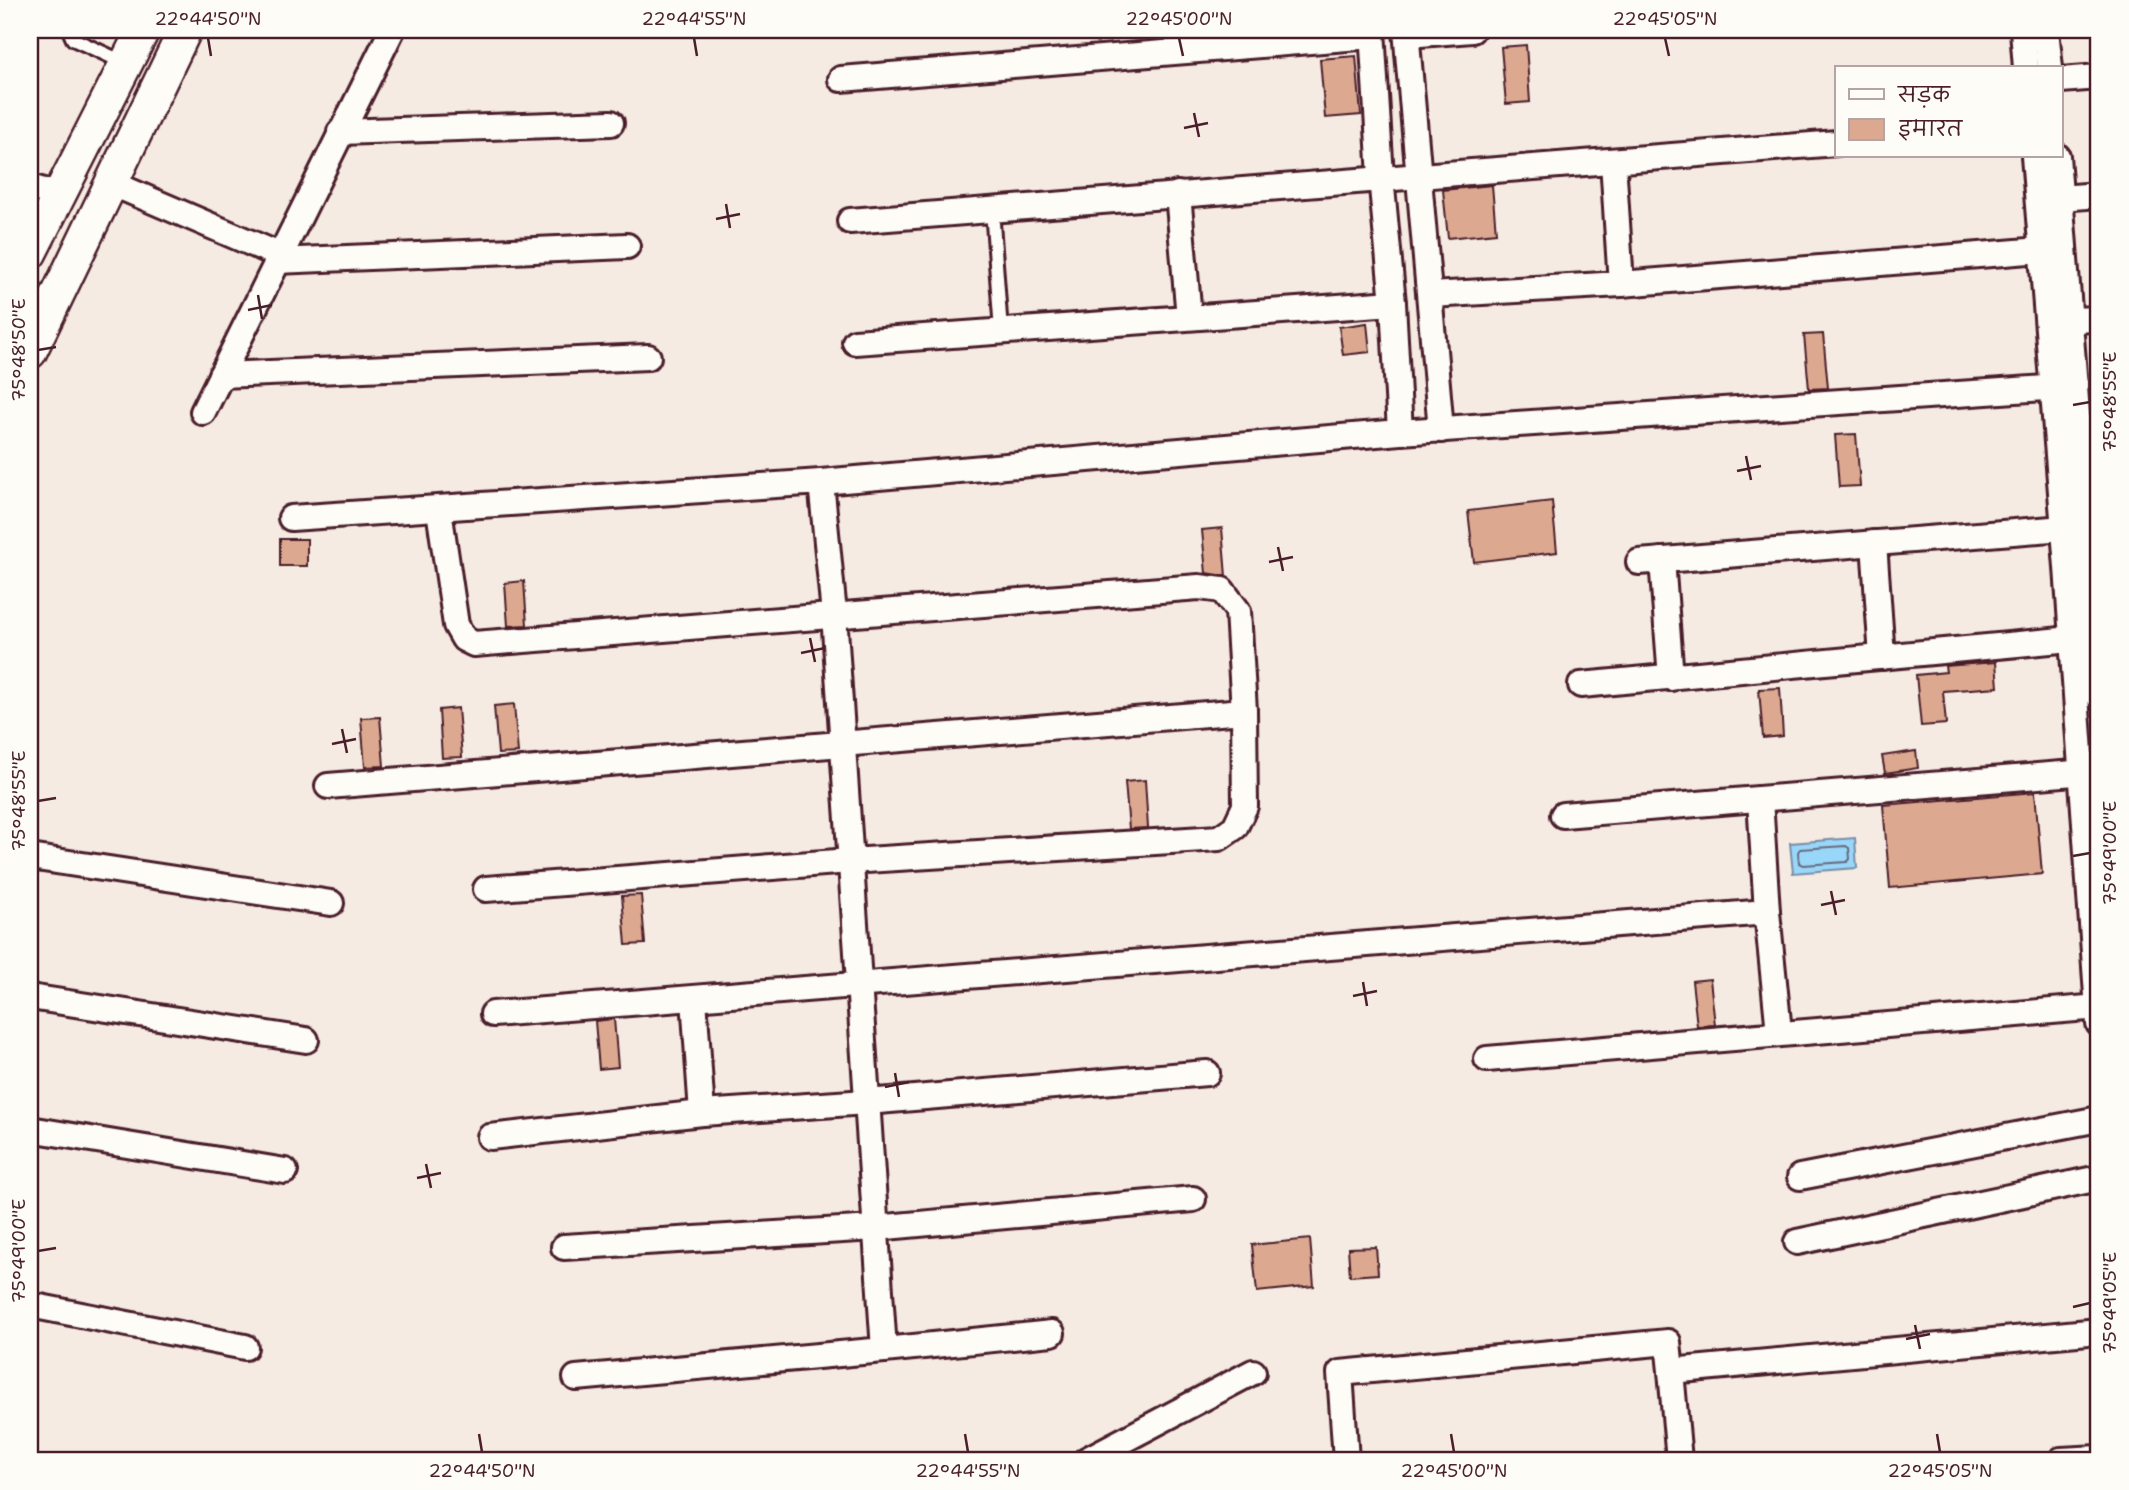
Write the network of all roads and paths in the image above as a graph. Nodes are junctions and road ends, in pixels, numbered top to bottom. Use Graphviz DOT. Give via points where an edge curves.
graph roads {
  1 [pos="69,30"];
  2 [pos="143,30"];
  3 [pos="185,30"];
  4 [pos="392,30"];
  5 [pos="1472,30"];
  6 [pos="2023,30"];
  7 [pos="2046,30"];
  8 [pos="1407,32"];
  9 [pos="1372,33"];
  10 [pos="125,63"];
  11 [pos="2026,66"];
  12 [pos="2050,66"];
  13 [pos="2099,77"];
  14 [pos="841,79"];
  15 [pos="2062,80"];
  16 [pos="611,123"];
  17 [pos="340,132"];
  18 [pos="1835,143"];
  19 [pos="2034,158"];
  20 [pos="2057,158"];
  21 [pos="1613,161"];
  22 [pos="1418,176"];
  23 [pos="1381,177"];
  24 [pos="111,183"];
  25 [pos="44,191"];
  26 [pos="1178,194"];
  27 [pos="2099,195"];
  28 [pos="2060,198"];
  29 [pos="992,209"];
  30 [pos="850,220"];
  31 [pos="627,246"];
  32 [pos="2041,250"];
  33 [pos="30,253"];
  34 [pos="277,258"];
  35 [pos="1621,284"];
  36 [pos="1431,295"];
  37 [pos="1393,303"];
  38 [pos="1189,317"];
  39 [pos="2099,319"];
  40 [pos="2070,320"];
  41 [pos="1000,331"];
  42 [pos="855,342"];
  43 [pos="30,352"];
  44 [pos="649,357"];
  45 [pos="221,375"];
  46 [pos="2064,387"];
  47 [pos="203,412"];
  48 [pos="1441,430"];
  49 [pos="1400,432"];
  50 [pos="2090,443"];
  51 [pos="821,482"];
  52 [pos="439,510"];
  53 [pos="291,518"];
  54 [pos="2064,528"];
  55 [pos="1874,543"];
  56 [pos="2095,564"];
  57 [pos="834,614"];
  58 [pos="2072,639"];
  59 [pos="1882,657"];
  60 [pos="1671,678"];
  61 [pos="1581,685"];
  62 [pos="2099,686"];
  63 [pos="2099,696"];
  64 [pos="1244,711"];
  65 [pos="842,744"];
  66 [pos="2090,771"];
  67 [pos="328,786"];
  68 [pos="1760,799"];
  69 [pos="1563,815"];
  70 [pos="30,857"];
  71 [pos="850,861"];
  72 [pos="486,890"];
  73 [pos="331,903"];
  74 [pos="1767,912"];
  75 [pos="859,986"];
  76 [pos="30,997"];
  77 [pos="694,999"];
  78 [pos="2099,1012"];
  79 [pos="493,1014"];
  80 [pos="1779,1032"];
  81 [pos="306,1040"];
  82 [pos="1486,1059"];
  83 [pos="1207,1073"];
  84 [pos="867,1102"];
  85 [pos="702,1113"];
  86 [pos="2099,1119"];
  87 [pos="30,1129"];
  88 [pos="490,1138"];
  89 [pos="285,1171"];
  90 [pos="1800,1177"];
  91 [pos="2099,1178"];
  92 [pos="1193,1199"];
  93 [pos="876,1228"];
  94 [pos="1797,1242"];
  95 [pos="564,1247"];
  96 [pos="30,1305"];
  97 [pos="2099,1331"];
  98 [pos="1052,1333"];
  99 [pos="244,1347"];
  100 [pos="884,1350"];
  101 [pos="1671,1371"];
  102 [pos="1252,1372"];
  103 [pos="576,1378"];
  104 [pos="2099,1458"];
  105 [pos="1086,1460"];
  106 [pos="1346,1460"];
  107 [pos="1679,1460"];
  108 [pos="2061,1460"];
  1 -- 10 [label="lane" via="73,39"];
  2 -- 10 [label="street"];
  3 -- 24 [label="street"];
  4 -- 17 [label="street"];
  5 -- 8 [label="street"];
  6 -- 11 [label="street"];
  7 -- 12 [label="street"];
  8 -- 22 [label="street"];
  9 -- 14 [label="street"];
  9 -- 23 [label="street"];
  10 -- 25 [label="street"];
  13 -- 15 [label="street"];
  16 -- 17 [label="street"];
  17 -- 34 [label="street"];
  18 -- 21 [label="street"];
  19 -- 32 [label="street"];
  20 -- 28 [label="street"];
  21 -- 22 [label="street"];
  21 -- 35 [label="street"];
  22 -- 23 [label="street"];
  22 -- 36 [label="street"];
  23 -- 26 [label="street"];
  23 -- 37 [label="street"];
  24 -- 34 [label="street"];
  24 -- 43 [label="street"];
  25 -- 33 [label="street"];
  26 -- 29 [label="street"];
  26 -- 38 [label="street"];
  27 -- 28 [label="street"];
  28 -- 40 [label="street"];
  29 -- 30 [label="street"];
  29 -- 41 [label="lane"];
  31 -- 34 [label="street"];
  32 -- 35 [label="street"];
  32 -- 46 [label="street"];
  34 -- 45 [label="street"];
  35 -- 36 [label="street"];
  36 -- 48 [label="street"];
  37 -- 38 [label="street"];
  37 -- 49 [label="street"];
  38 -- 41 [label="street"];
  39 -- 40 [label="street"];
  40 -- 46 [label="street"];
  41 -- 42 [label="street"];
  44 -- 45 [label="street"];
  45 -- 47 [label="street"];
  46 -- 48 [label="street"];
  46 -- 50 [label="street"];
  46 -- 54 [label="street"];
  48 -- 49 [label="street"];
  49 -- 51 [label="street"];
  50 -- 56 [label="street"];
  51 -- 52 [label="street"];
  51 -- 57 [label="street"];
  52 -- 53 [label="street"];
  52 -- 57 [label="street" via="456,625 464,639 474,644"];
  54 -- 55 [label="street"];
  54 -- 58 [label="street"];
  55 -- 59 [label="street"];
  55 -- 60 [label="street" via="1651,561"];
  56 -- 62 [label="street"];
  57 -- 64 [label="street" via="1199,587 1222,590 1238,611"];
  57 -- 65 [label="street"];
  58 -- 59 [label="street"];
  58 -- 66 [label="street"];
  59 -- 60 [label="street"];
  60 -- 61 [label="street"];
  62 -- 63 [label="street"];
  64 -- 65 [label="street"];
  64 -- 71 [label="street" via="1245,806 1236,827 1219,838"];
  65 -- 67 [label="street"];
  65 -- 71 [label="street"];
  66 -- 68 [label="street"];
  66 -- 78 [label="street"];
  68 -- 69 [label="street"];
  68 -- 74 [label="street"];
  70 -- 73 [label="street"];
  71 -- 72 [label="street"];
  71 -- 75 [label="street"];
  74 -- 75 [label="street"];
  74 -- 80 [label="street"];
  75 -- 77 [label="street"];
  75 -- 84 [label="street"];
  76 -- 81 [label="street"];
  77 -- 79 [label="street"];
  77 -- 85 [label="street"];
  78 -- 80 [label="street"];
  80 -- 82 [label="street"];
  83 -- 84 [label="street"];
  84 -- 85 [label="street"];
  84 -- 93 [label="street"];
  85 -- 88 [label="street"];
  86 -- 90 [label="street"];
  87 -- 89 [label="street"];
  91 -- 94 [label="street"];
  92 -- 93 [label="street"];
  93 -- 95 [label="street"];
  93 -- 100 [label="street"];
  96 -- 99 [label="street"];
  97 -- 101 [label="street"];
  98 -- 100 [label="street"];
  100 -- 103 [label="street"];
  101 -- 106 [label="street" via="1668,1342 1340,1373"];
  101 -- 107 [label="street"];
  102 -- 105 [label="street"];
  104 -- 108 [label="street"];
}
